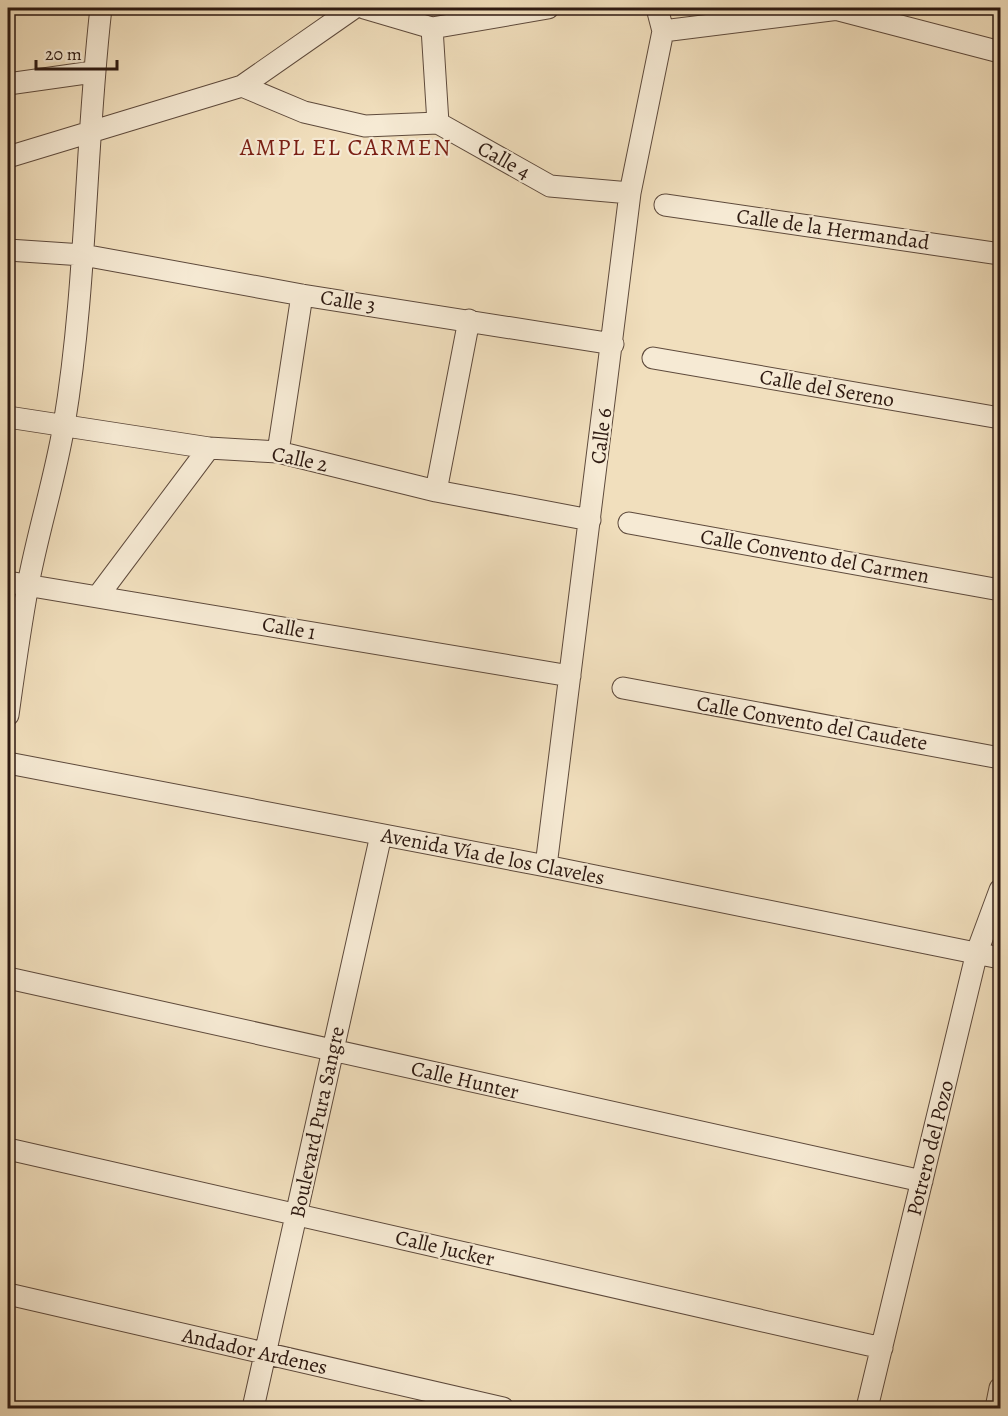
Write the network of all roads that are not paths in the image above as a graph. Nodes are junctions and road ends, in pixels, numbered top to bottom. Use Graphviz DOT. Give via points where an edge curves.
graph roads {
  1 [pos="101,8"];
  2 [pos="354,8"];
  3 [pos="364,8"];
  4 [pos="548,8"];
  5 [pos="657,8"];
  6 [pos="843,9"];
  7 [pos="432,28"];
  8 [pos="663,31"];
  9 [pos="1000,52"];
  10 [pos="93,72"];
  11 [pos="8,84"];
  12 [pos="242,86"];
  13 [pos="438,123"];
  14 [pos="92,132"];
  15 [pos="8,157"];
  16 [pos="630,193"];
  17 [pos="665,205"];
  18 [pos="8,250"];
  19 [pos="1000,254"];
  20 [pos="83,255"];
  21 [pos="302,295"];
  22 [pos="469,320"];
  23 [pos="613,344"];
  24 [pos="653,358"];
  25 [pos="8,417"];
  26 [pos="1000,418"];
  27 [pos="64,425"];
  28 [pos="209,448"];
  29 [pos="278,452"];
  30 [pos="436,491"];
  31 [pos="590,520"];
  32 [pos="629,523"];
  33 [pos="18,584"];
  34 [pos="1000,590"];
  35 [pos="98,596"];
  36 [pos="570,676"];
  37 [pos="623,688"];
  38 [pos="8,715"];
  39 [pos="1000,758"];
  40 [pos="8,763"];
  41 [pos="381,835"];
  42 [pos="546,866"];
  43 [pos="1000,890"];
  44 [pos="977,952"];
  45 [pos="1000,958"];
  46 [pos="8,978"];
  47 [pos="333,1050"];
  48 [pos="8,1149"];
  49 [pos="922,1181"];
  50 [pos="297,1214"];
  51 [pos="8,1294"];
  52 [pos="882,1348"];
  53 [pos="266,1353"];
  54 [pos="1000,1388"];
  55 [pos="253,1408"];
  56 [pos="503,1408"];
  57 [pos="867,1408"];
  58 [pos="996,1408"];
  1 -- 10 [label="street"];
  2 -- 12 [label="street"];
  3 -- 7 [label="street"];
  4 -- 7 [label="street"];
  5 -- 8 [label="street, Calle 6"];
  6 -- 8 [label="street"];
  6 -- 9 [label="street"];
  7 -- 13 [label="street"];
  8 -- 16 [label="street, Calle 6"];
  10 -- 11 [label="street"];
  10 -- 14 [label="street"];
  12 -- 13 [label="street" via="304,112 365,126"];
  12 -- 14 [label="street"];
  13 -- 16 [label="street, Calle 4" via="550,186"];
  14 -- 15 [label="street"];
  14 -- 20 [label="street"];
  16 -- 23 [label="street, Calle 6"];
  17 -- 19 [label="street, Calle de la Hermandad"];
  18 -- 20 [label="street, Calle 3"];
  20 -- 21 [label="street, Calle 3"];
  20 -- 27 [label="street"];
  21 -- 22 [label="street, Calle 3"];
  21 -- 29 [label="street"];
  22 -- 23 [label="street, Calle 3"];
  22 -- 30 [label="street"];
  23 -- 31 [label="street, Calle 6"];
  24 -- 26 [label="street, Calle del Sereno"];
  25 -- 27 [label="street, Calle 2"];
  27 -- 28 [label="street, Calle 2"];
  27 -- 33 [label="street"];
  28 -- 29 [label="street, Calle 2"];
  28 -- 35 [label="street"];
  29 -- 30 [label="street, Calle 2"];
  30 -- 31 [label="street, Calle 2"];
  31 -- 36 [label="street, Calle 6"];
  32 -- 34 [label="street, Calle Convento del Carmen"];
  33 -- 35 [label="street, Calle 1"];
  33 -- 38 [label="street"];
  35 -- 36 [label="street, Calle 1"];
  36 -- 42 [label="street, Calle 6"];
  37 -- 39 [label="street, Calle Convento del Caudete"];
  40 -- 41 [label="street, Avenida Vía de los Claveles"];
  41 -- 42 [label="street, Avenida Vía de los Claveles"];
  41 -- 47 [label="street, Boulevard Pura Sangre"];
  42 -- 44 [label="street, Avenida Vía de los Claveles"];
  43 -- 44 [label="street, Potrero del Pozo"];
  44 -- 45 [label="street, Avenida Vía de los Claveles"];
  44 -- 49 [label="street, Potrero del Pozo"];
  46 -- 47 [label="street, Calle Hunter"];
  47 -- 49 [label="street, Calle Hunter"];
  47 -- 50 [label="street, Boulevard Pura Sangre"];
  48 -- 50 [label="street, Calle Jucker"];
  49 -- 52 [label="street, Potrero del Pozo"];
  50 -- 52 [label="street, Calle Jucker"];
  50 -- 53 [label="street, Boulevard Pura Sangre"];
  51 -- 53 [label="street, Andador Ardenes"];
  52 -- 57 [label="street, Potrero del Pozo"];
  53 -- 55 [label="street, Boulevard Pura Sangre"];
  53 -- 56 [label="street, Andador Ardenes"];
  54 -- 58 [label="street"];
}
